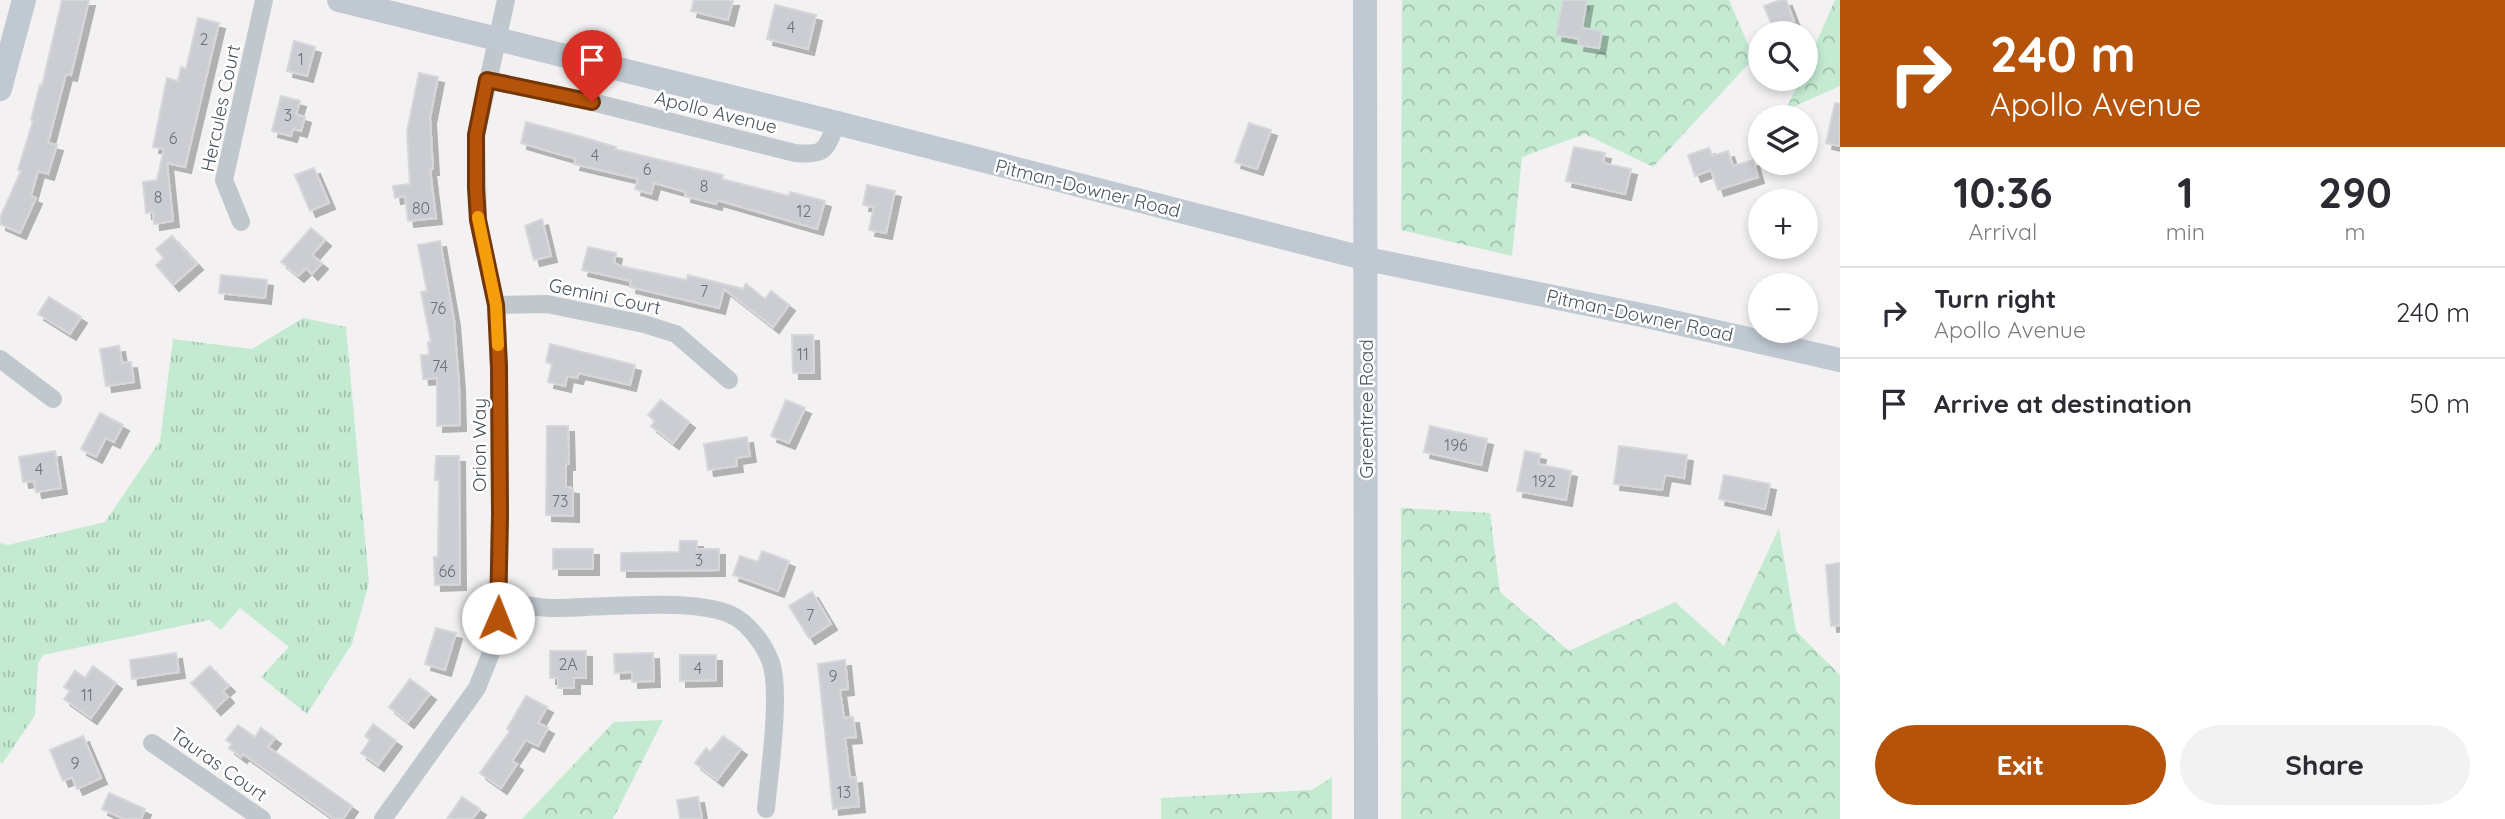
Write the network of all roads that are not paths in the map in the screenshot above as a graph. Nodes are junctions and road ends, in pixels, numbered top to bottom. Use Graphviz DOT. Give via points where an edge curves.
graph roads {
  1 [pos="24,0"];
  2 [pos="264,0"];
  3 [pos="339,0"];
  4 [pos="506,0"];
  5 [pos="1365,0"];
  6 [pos="7,35"];
  7 [pos="496,40"];
  8 [pos="487,80"];
  9 [pos="0,89"];
  10 [pos="838,123"];
  11 [pos="241,222"];
  12 [pos="1367,259"];
  13 [pos="496,305"];
  14 [pos="0,359"];
  15 [pos="1840,360"];
  16 [pos="729,380"];
  17 [pos="52,399"];
  18 [pos="498,602"];
  19 [pos="152,743"];
  20 [pos="766,809"];
  21 [pos="262,819"];
  22 [pos="383,819"];
  23 [pos="1366,819"];
  1 -- 6 [label="street"];
  2 -- 11 [label="street, Hercules Court" via="224,180"];
  3 -- 7 [label="street, Pitman-Downer Road"];
  4 -- 7 [label="street, Orion Way"];
  5 -- 12 [label="street, Greentree Road"];
  6 -- 9 [label="street"];
  7 -- 8 [label="street, Orion Way"];
  7 -- 10 [label="street, Pitman-Downer Road"];
  8 -- 10 [label="street, Apollo Avenue" via="795,153 813,155 825,149"];
  8 -- 13 [label="street, Orion Way" via="476,135 476,188"];
  10 -- 12 [label="street, Pitman-Downer Road"];
  12 -- 15 [label="street, Pitman-Downer Road"];
  12 -- 23 [label="street, Greentree Road"];
  13 -- 16 [label="street, Gemini Court" via="547,304 676,334"];
  13 -- 18 [label="street, Orion Way"];
  14 -- 17 [label="street"];
  18 -- 20 [label="street" via="551,608 690,607 736,618 756,636 771,661 775,696"];
  18 -- 22 [label="street, Orion Way" via="495,643 477,688"];
  19 -- 21 [label="street, Tauras Court"];
}
